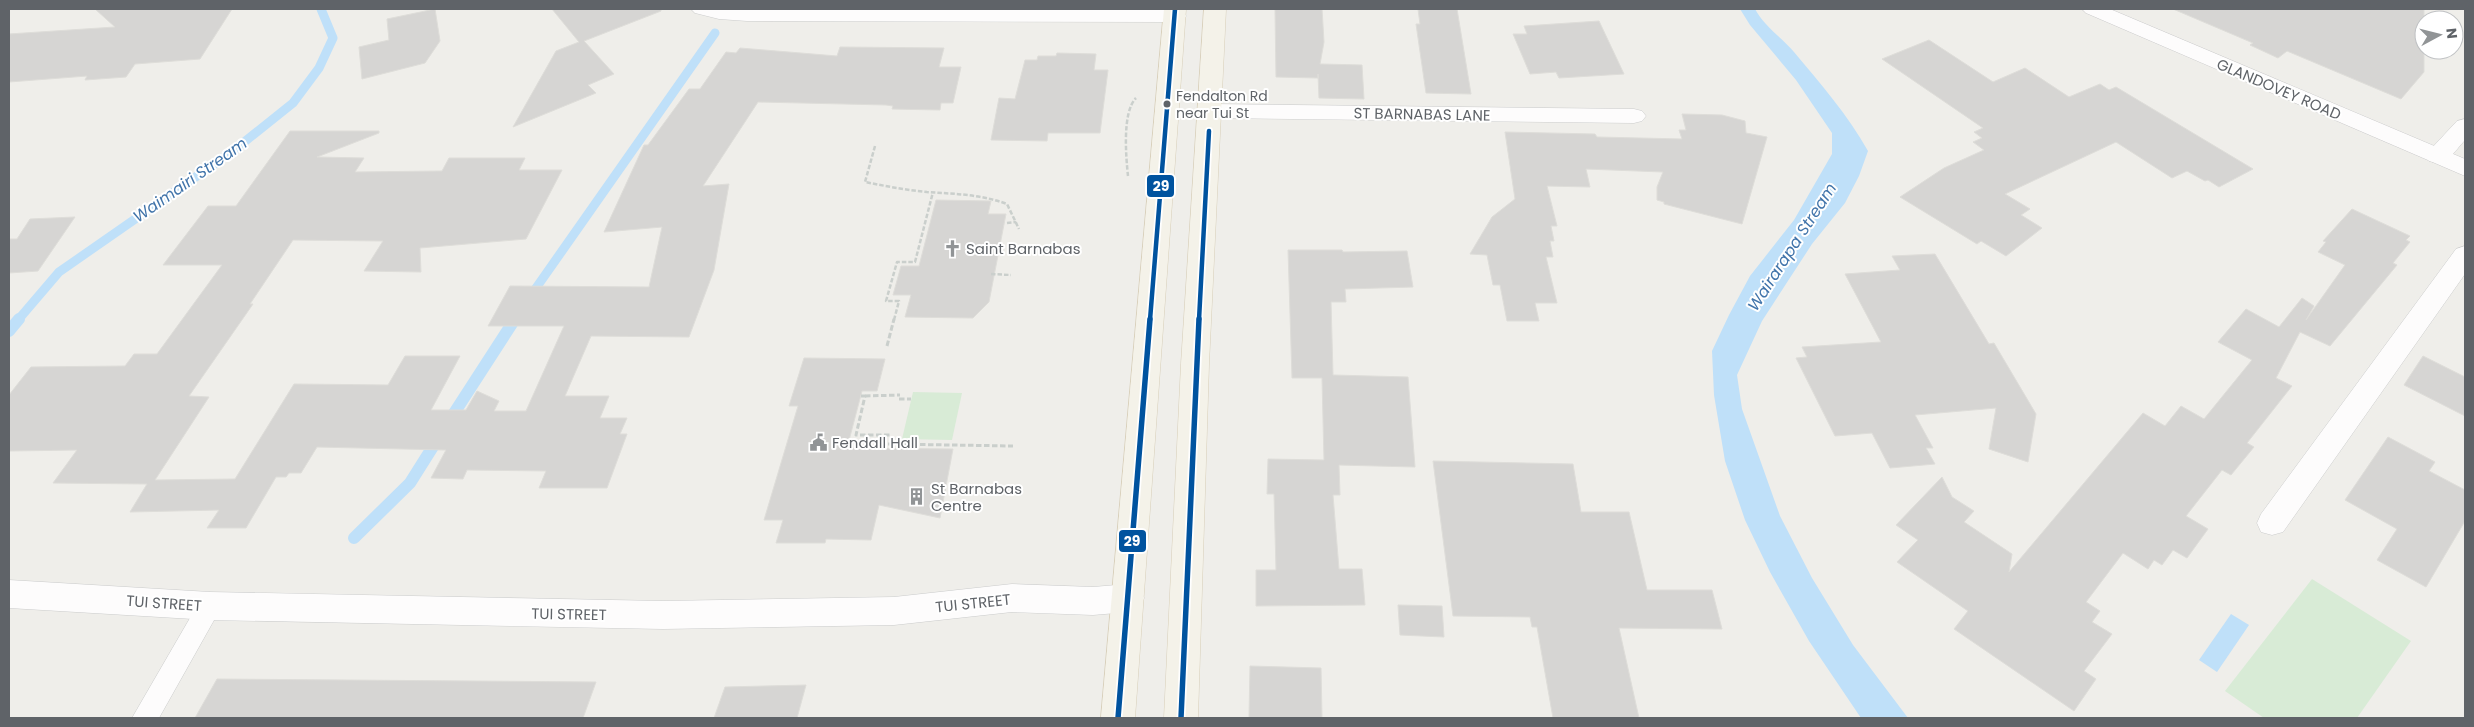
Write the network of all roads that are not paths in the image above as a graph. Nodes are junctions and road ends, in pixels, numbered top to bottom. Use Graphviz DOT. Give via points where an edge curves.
graph roads {
  1 [pos="702,9"];
  2 [pos="1216,9"];
  3 [pos="2093,9"];
  4 [pos="1175,12"];
  5 [pos="1211,111"];
  6 [pos="1634,116"];
  7 [pos="2465,126"];
  8 [pos="2437,156"];
  9 [pos="2465,168"];
  10 [pos="2465,255"];
  11 [pos="2272,523"];
  12 [pos="9,594"];
  13 [pos="1128,598"];
  14 [pos="210,606"];
  15 [pos="145,718"];
  16 [pos="1118,718"];
  17 [pos="1181,718"];
  1 -- 4 [label="street" via="747,14"];
  2 -- 5 [label="main road"];
  3 -- 8 [label="street, GLANDOVEY ROAD"];
  4 -- 13 [label="main road"];
  5 -- 6 [label="street, ST BARNABAS LANE"];
  5 -- 17 [label="main road" via="1195,358"];
  7 -- 8 [label="street"];
  8 -- 9 [label="street, GLANDOVEY ROAD"];
  10 -- 11 [label="street"];
  12 -- 14 [label="street, TUI STREET"];
  13 -- 14 [label="street, TUI STREET" via="1093,601 1012,598 894,610 663,616"];
  13 -- 16 [label="main road"];
  14 -- 15 [label="lane"];
}
